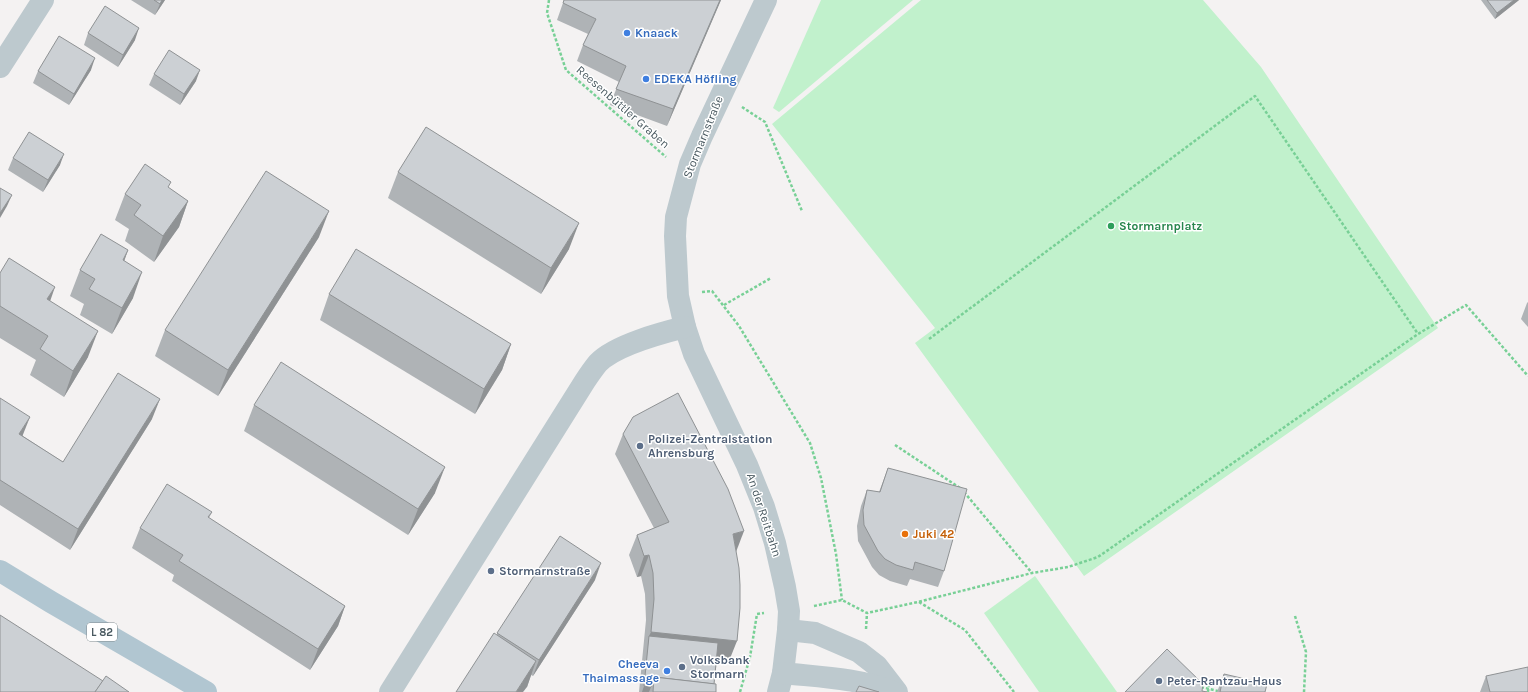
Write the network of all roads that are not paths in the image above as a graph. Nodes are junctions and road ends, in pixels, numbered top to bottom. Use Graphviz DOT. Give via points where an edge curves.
graph roads {
  1 [pos="43,0"];
  2 [pos="766,0"];
  3 [pos="0,67"];
  4 [pos="684,327"];
  5 [pos="0,571"];
  6 [pos="788,630"];
  7 [pos="780,683"];
  8 [pos="206,692"];
  9 [pos="390,692"];
  10 [pos="893,692"];
  11 [pos="897,692"];
  1 -- 3 [label="street"];
  2 -- 4 [label="street, Stormarnstraße" via="702,136 687,174 676,217 678,296"];
  4 -- 6 [label="street, An der Reitbahn" via="764,507 785,587 789,611"];
  4 -- 9 [label="street" via="646,338 616,351 599,362"];
  5 -- 8 [label="main road, L 82"];
  6 -- 7 [label="street, An der Reitbahn"];
  6 -- 11 [label="street" via="815,633 859,652 877,666"];
  7 -- 10 [label="street" via="842,679"];
}
